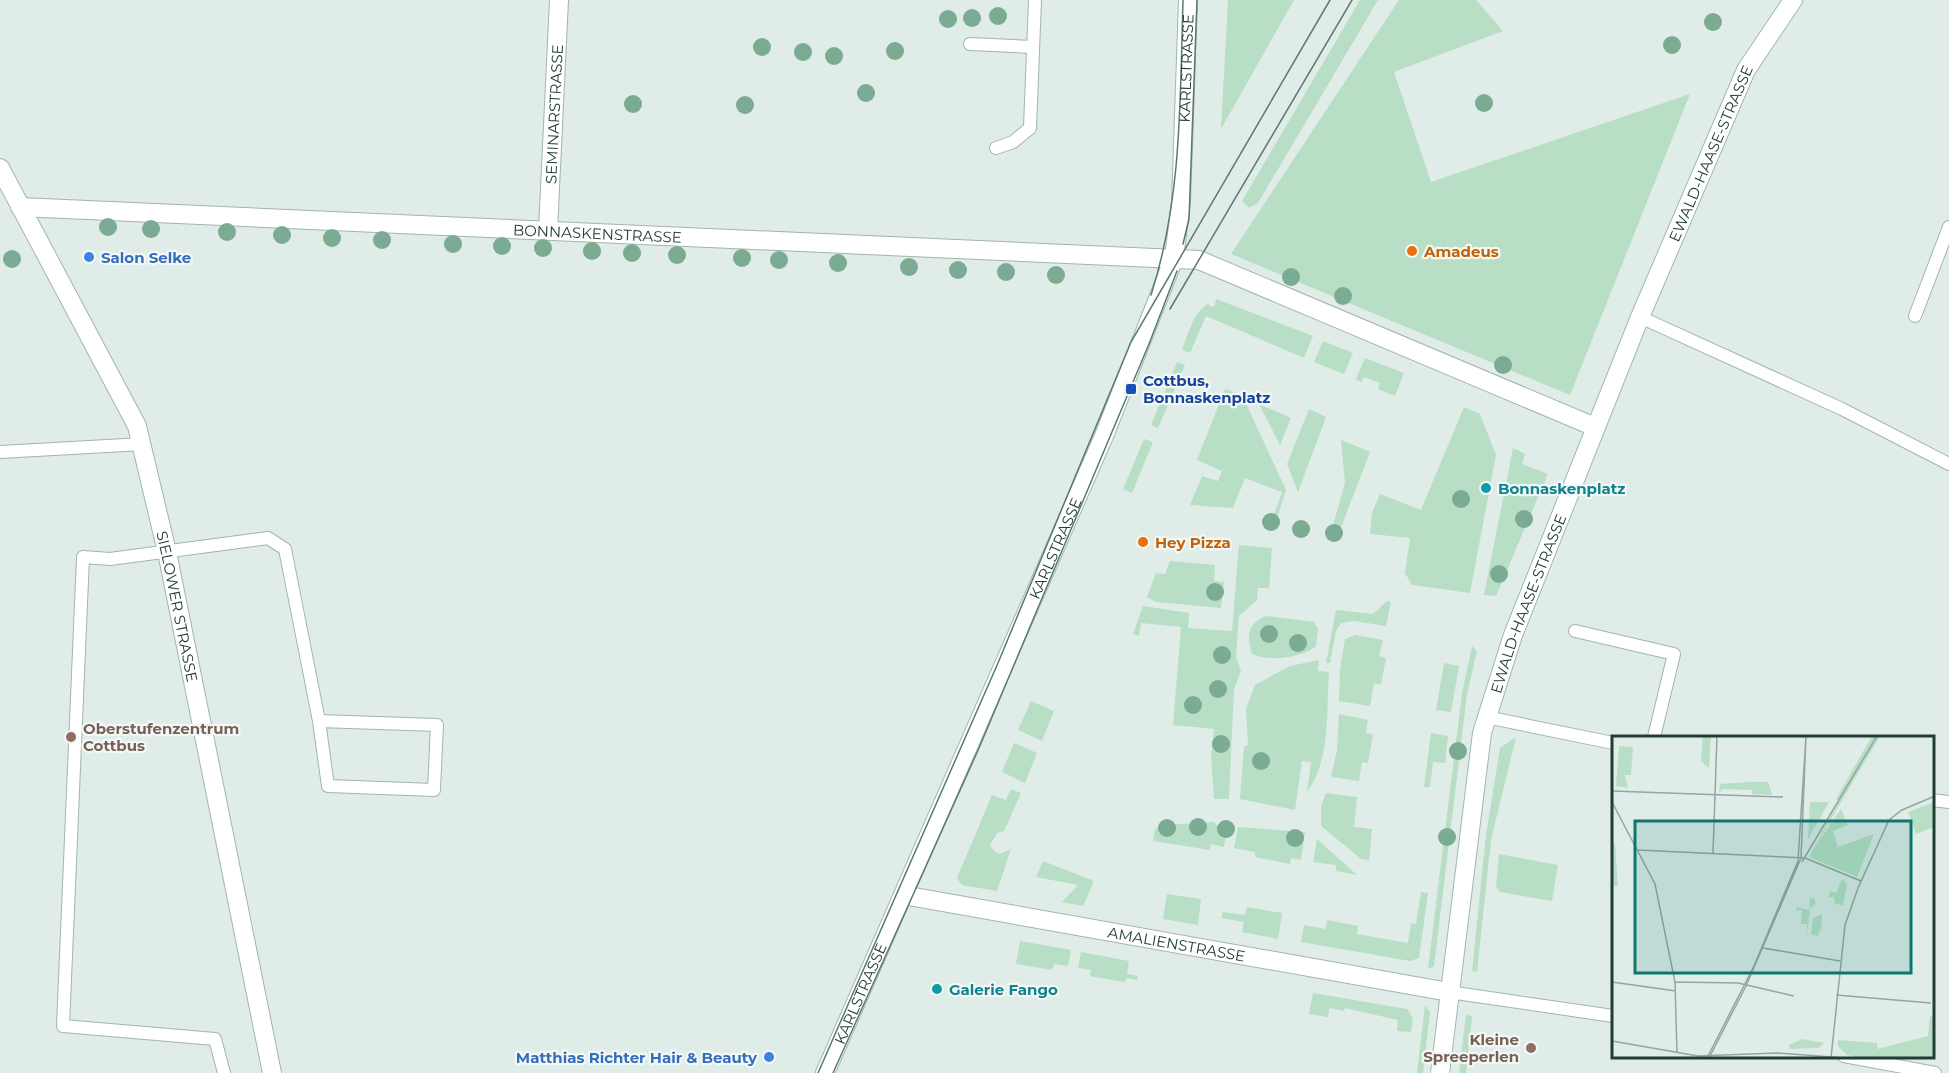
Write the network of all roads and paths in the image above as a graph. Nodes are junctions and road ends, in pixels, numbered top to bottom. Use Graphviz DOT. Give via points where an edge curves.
graph roads {
  1 [pos="559,0"];
  2 [pos="1035,0"];
  3 [pos="1188,0"];
  4 [pos="1793,0"];
  5 [pos="970,44"];
  6 [pos="1034,47"];
  7 [pos="996,148"];
  8 [pos="0,168"];
  9 [pos="20,207"];
  10 [pos="1949,227"];
  11 [pos="548,230"];
  12 [pos="1174,258"];
  13 [pos="1915,316"];
  14 [pos="1640,317"];
  15 [pos="1595,427"];
  16 [pos="143,444"];
  17 [pos="0,452"];
  18 [pos="1949,464"];
  19 [pos="167,552"];
  20 [pos="1575,631"];
  21 [pos="1486,717"];
  22 [pos="319,721"];
  23 [pos="1654,736"];
  24 [pos="1612,743"];
  25 [pos="1934,800"];
  26 [pos="1949,802"];
  27 [pos="903,895"];
  28 [pos="1449,992"];
  29 [pos="1612,1016"];
  30 [pos="1855,1058"];
  31 [pos="224,1073"];
  32 [pos="272,1073"];
  33 [pos="825,1073"];
  34 [pos="1440,1073"];
  35 [pos="1935,1073"];
  1 -- 11 [label="street, SEMINARSTRASSE"];
  2 -- 6 [label="lane"];
  3 -- 12 [label="street, KARLSTRASSE" via="1181,202"];
  4 -- 14 [label="street, EWALD-HAASE-STRASSE" via="1746,70"];
  5 -- 6 [label="lane"];
  6 -- 7 [label="lane" via="1030,128 1013,142"];
  8 -- 9 [label="street, SIELOWER STRASSE"];
  9 -- 11 [label="street, BONNASKENSTRASSE"];
  9 -- 16 [label="street, SIELOWER STRASSE"];
  10 -- 13 [label="lane"];
  11 -- 12 [label="street, BONNASKENSTRASSE"];
  12 -- 15 [label="street" via="1210,264"];
  12 -- 27 [label="street, KARLSTRASSE" via="1104,436"];
  14 -- 15 [label="street, EWALD-HAASE-STRASSE"];
  14 -- 18 [label="lane" via="1842,409"];
  15 -- 21 [label="street, EWALD-HAASE-STRASSE" via="1513,635"];
  16 -- 17 [label="lane"];
  16 -- 19 [label="street, SIELOWER STRASSE"];
  19 -- 22 [label="lane" via="268,538 285,549"];
  19 -- 31 [label="lane" via="110,559 83,557 63,1026 215,1039"];
  19 -- 32 [label="street, SIELOWER STRASSE"];
  20 -- 23 [label="lane" via="1674,654"];
  21 -- 24 [label="lane"];
  21 -- 28 [label="street, EWALD-HAASE-STRASSE"];
  22 -- 22 [label="lane" via="328,786 434,790 437,725"];
  25 -- 26 [label="lane"];
  27 -- 28 [label="street, AMALIENSTRASSE"];
  27 -- 33 [label="street, KARLSTRASSE"];
  28 -- 29 [label="lane"];
  28 -- 34 [label="street, EWALD-HAASE-STRASSE"];
  30 -- 35 [label="lane"];
}
